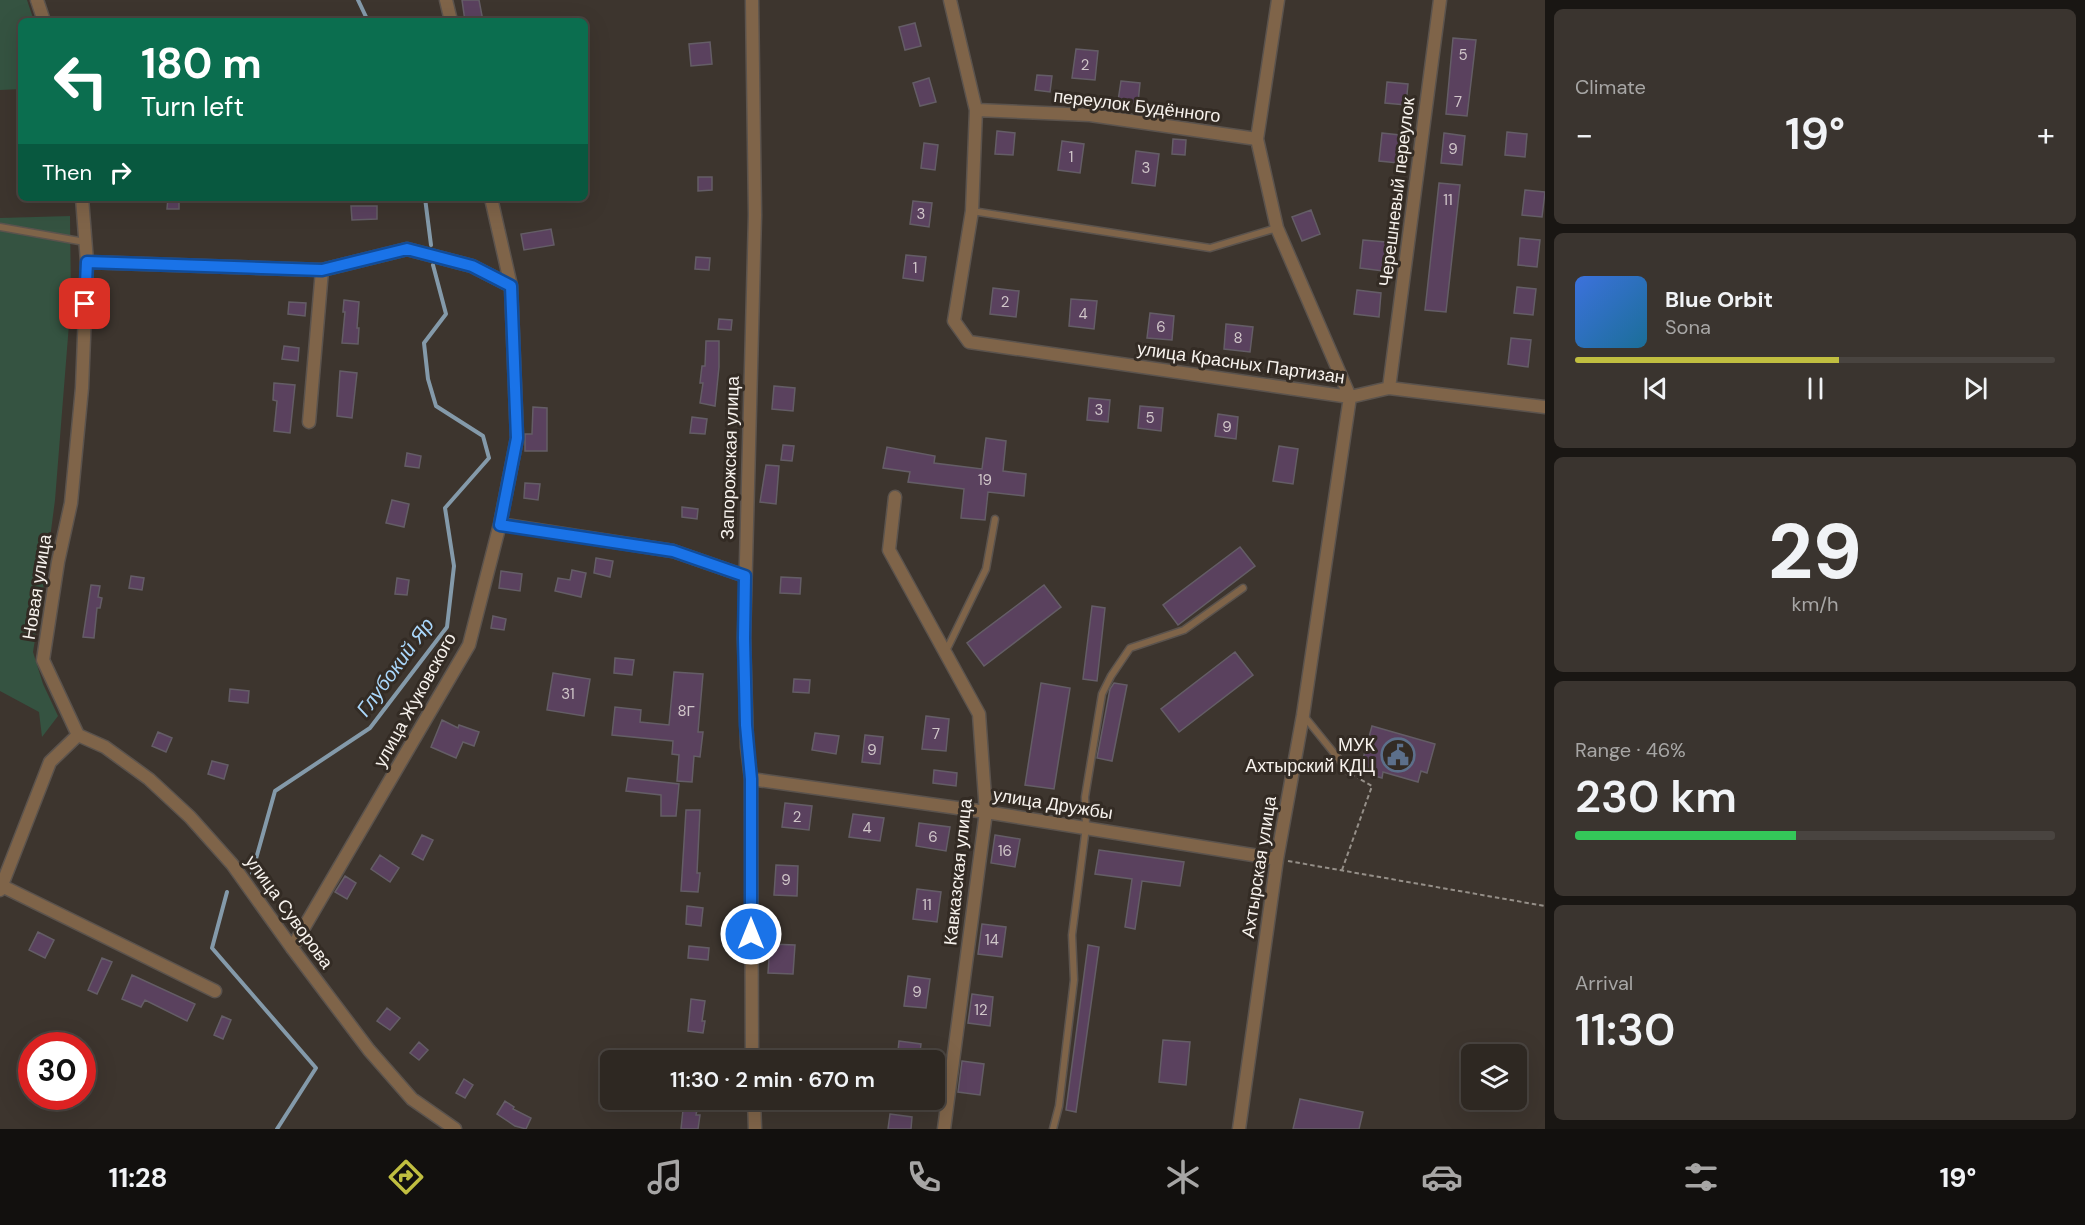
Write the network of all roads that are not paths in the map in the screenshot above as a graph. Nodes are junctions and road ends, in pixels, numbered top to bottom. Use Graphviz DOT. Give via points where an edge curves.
graph roads {
  1 [pos="37,0"];
  2 [pos="446,0"];
  3 [pos="752,0"];
  4 [pos="950,0"];
  5 [pos="1278,0"];
  6 [pos="1440,0"];
  7 [pos="43,18"];
  8 [pos="450,18"];
  9 [pos="976,110"];
  10 [pos="1257,139"];
  11 [pos="82,201"];
  12 [pos="492,201"];
  13 [pos="972,211"];
  14 [pos="0,227"];
  15 [pos="1277,228"];
  16 [pos="85,242"];
  17 [pos="87,262"];
  18 [pos="322,270"];
  19 [pos="511,286"];
  20 [pos="1389,388"];
  21 [pos="1350,397"];
  22 [pos="1545,407"];
  23 [pos="309,422"];
  24 [pos="895,497"];
  25 [pos="995,519"];
  26 [pos="500,525"];
  27 [pos="745,576"];
  28 [pos="1243,588"];
  29 [pos="945,652"];
  30 [pos="1304,715"];
  31 [pos="78,735"];
  32 [pos="1351,774"];
  33 [pos="751,779"];
  34 [pos="986,812"];
  35 [pos="1086,827"];
  36 [pos="1277,859"];
  37 [pos="1,888"];
  38 [pos="292,948"];
  39 [pos="214,991"];
  40 [pos="752,1050"];
  41 [pos="754,1110"];
  42 [pos="455,1129"];
  43 [pos="755,1129"];
  44 [pos="944,1129"];
  45 [pos="1053,1129"];
  46 [pos="1239,1129"];
  1 -- 7 [label="street"];
  2 -- 8 [label="street"];
  3 -- 27 [label="street, Запорожская улица" via="755,215"];
  4 -- 9 [label="street"];
  5 -- 10 [label="street"];
  6 -- 20 [label="street, Черешневый переулок"];
  9 -- 10 [label="street, переулок Будённого" via="1090,115"];
  9 -- 13 [label="street"];
  10 -- 15 [label="street"];
  11 -- 16 [label="street, Новая улица"];
  12 -- 19 [label="street, улица Жуковского"];
  13 -- 15 [label="lane" via="1210,248"];
  13 -- 21 [label="street, улица Красных Партизан" via="954,321 969,342"];
  14 -- 16 [label="lane"];
  15 -- 21 [label="street"];
  16 -- 17 [label="street, Новая улица"];
  17 -- 18 [label="street"];
  17 -- 31 [label="street, Новая улица" via="82,388 71,503 44,660"];
  18 -- 19 [label="street" via="407,249 472,266"];
  18 -- 23 [label="street"];
  19 -- 26 [label="street, улица Жуковского" via="517,438"];
  20 -- 21 [label="street, улица Красных Партизан"];
  20 -- 22 [label="street, улица Красных Партизан"];
  21 -- 30 [label="street, Ахтырская улица"];
  24 -- 29 [label="street, Кавказская улица" via="889,550"];
  25 -- 29 [label="lane" via="986,569"];
  26 -- 27 [label="street" via="673,551"];
  26 -- 38 [label="street, улица Жуковского" via="469,645"];
  27 -- 33 [label="street, Запорожская улица"];
  28 -- 35 [label="lane" via="1184,630 1130,648 1124,657 1102,694 1085,797"];
  29 -- 34 [label="street, Кавказская улица" via="979,714"];
  30 -- 32 [label="lane"];
  30 -- 36 [label="street, Ахтырская улица"];
  31 -- 37 [label="street" via="50,762"];
  31 -- 38 [label="street, улица Суворова" via="105,747 149,779 190,817 232,864"];
  33 -- 34 [label="street, улица Дружбы"];
  33 -- 40 [label="street, Запорожская улица"];
  34 -- 35 [label="street, улица Дружбы"];
  34 -- 44 [label="street, Кавказская улица"];
  35 -- 36 [label="street, улица Дружбы"];
  35 -- 45 [label="lane" via="1072,935 1074,980"];
  36 -- 46 [label="street, Ахтырская улица"];
  37 -- 39 [label="street"];
  38 -- 42 [label="street, улица Суворова" via="376,1059 412,1099"];
  41 -- 43 [label="street"];
}
